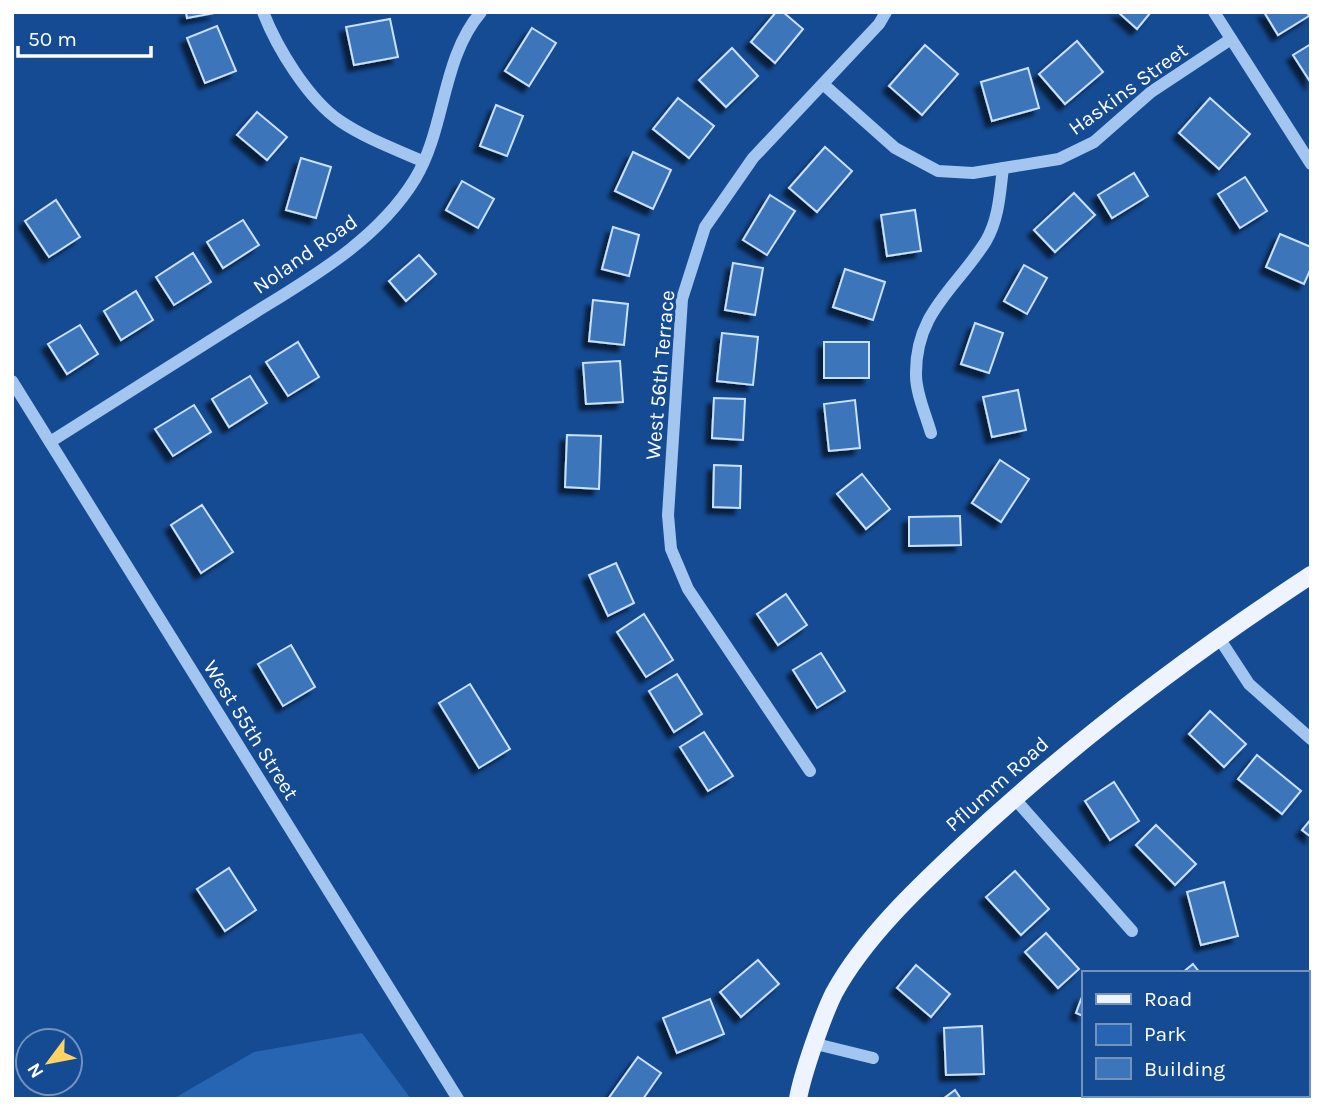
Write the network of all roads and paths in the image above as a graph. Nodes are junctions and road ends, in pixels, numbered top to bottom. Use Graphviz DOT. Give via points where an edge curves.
graph roads {
  1 [pos="264,12"];
  2 [pos="481,12"];
  3 [pos="886,12"];
  4 [pos="1214,12"];
  5 [pos="1231,39"];
  6 [pos="823,84"];
  7 [pos="422,161"];
  8 [pos="1311,164"];
  9 [pos="1003,168"];
  10 [pos="12,381"];
  11 [pos="931,432"];
  12 [pos="50,442"];
  13 [pos="1311,575"];
  14 [pos="1219,638"];
  15 [pos="1311,739"];
  16 [pos="810,771"];
  17 [pos="1014,798"];
  18 [pos="1132,931"];
  19 [pos="816,1044"];
  20 [pos="873,1058"];
  21 [pos="458,1099"];
  22 [pos="798,1099"];
  1 -- 7 [label="street" via="271,33 301,80 338,120"];
  2 -- 7 [label="street, Noland Road" via="453,65"];
  3 -- 6 [label="street, West 56th Terrace"];
  4 -- 5 [label="street"];
  5 -- 8 [label="street"];
  5 -- 9 [label="street, Haskins Street" via="1151,92 1094,142 1059,159"];
  6 -- 9 [label="street, Haskins Street" via="895,148 938,171 973,173"];
  6 -- 16 [label="street, West 56th Terrace" via="753,158 705,227 682,299 668,515 671,549 688,589"];
  7 -- 12 [label="street, Noland Road" via="416,178 379,226 307,279"];
  9 -- 11 [label="street" via="998,211 986,240 932,310 919,340 916,378"];
  10 -- 12 [label="street, West 55th Street"];
  12 -- 21 [label="street, West 55th Street"];
  13 -- 14 [label="main road, Pflumm Road"];
  14 -- 15 [label="street" via="1249,684"];
  14 -- 17 [label="main road, Pflumm Road" via="1131,700"];
  17 -- 18 [label="street"];
  17 -- 19 [label="main road, Pflumm Road" via="883,926 834,994"];
  19 -- 20 [label="street"];
  19 -- 22 [label="main road, Pflumm Road"];
}
